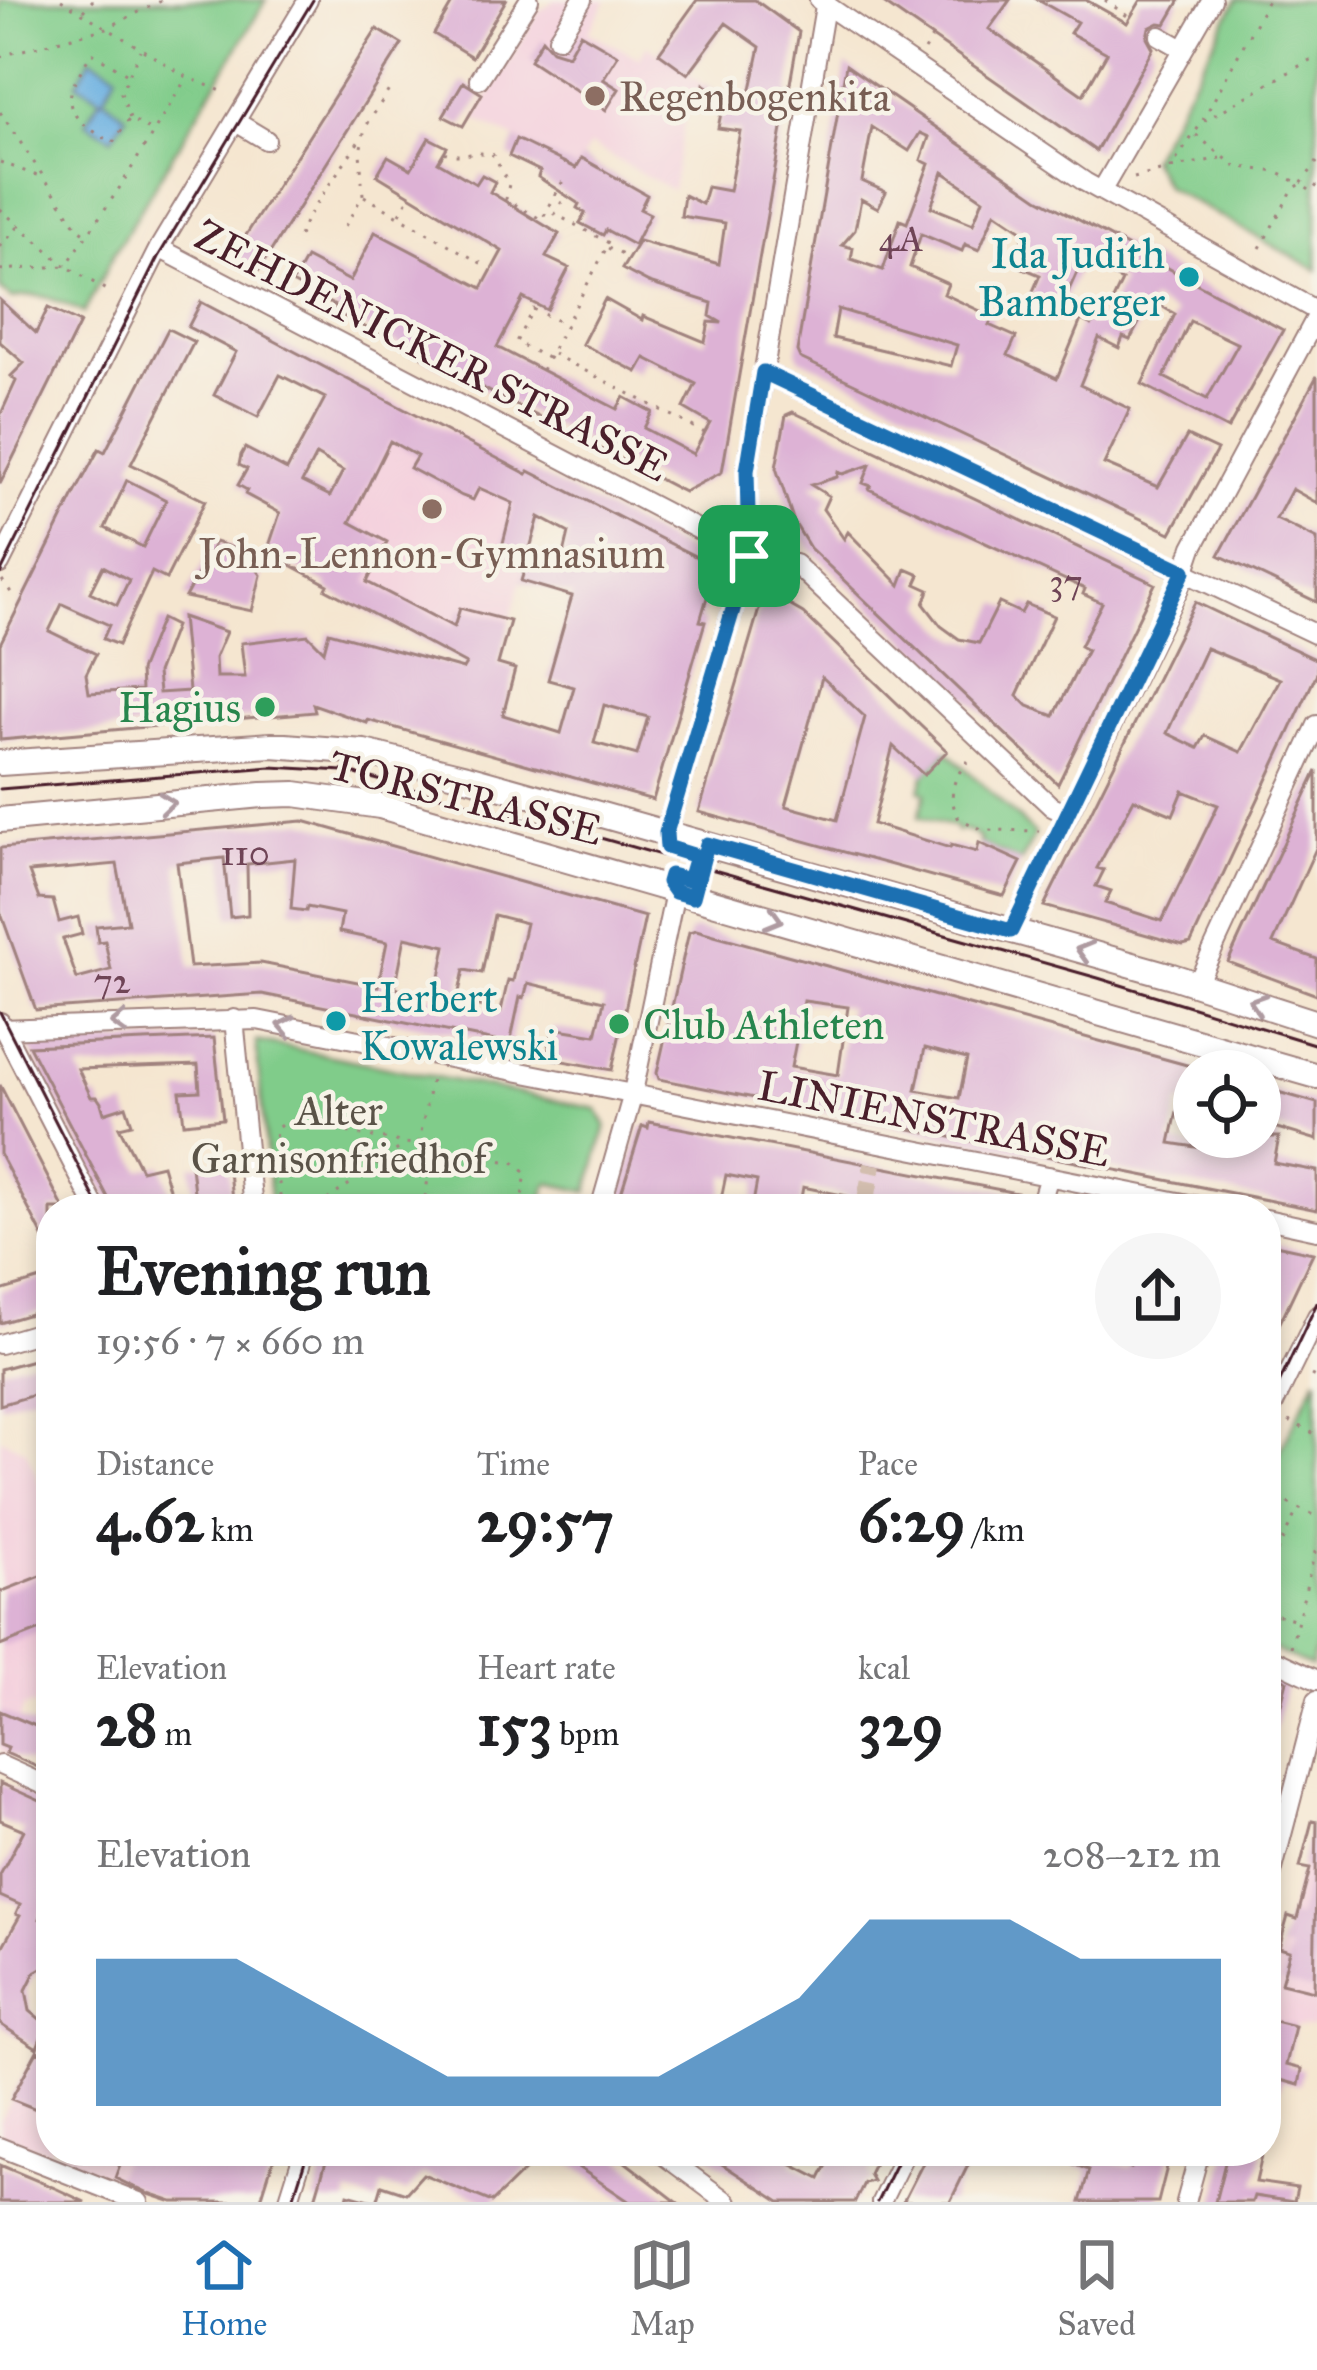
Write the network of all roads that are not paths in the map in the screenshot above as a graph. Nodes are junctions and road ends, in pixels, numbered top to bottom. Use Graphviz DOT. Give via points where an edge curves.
graph roads {
  1 [pos="308,0"];
  2 [pos="529,0"];
  3 [pos="582,0"];
  4 [pos="1211,0"];
  5 [pos="824,2"];
  6 [pos="1160,36"];
  7 [pos="558,38"];
  8 [pos="1183,49"];
  9 [pos="479,79"];
  10 [pos="236,122"];
  11 [pos="266,140"];
  12 [pos="1102,190"];
  13 [pos="159,248"];
  14 [pos="1317,314"];
  15 [pos="763,372"];
  16 [pos="749,556"];
  17 [pos="0,564"];
  18 [pos="1184,571"];
  19 [pos="1317,635"];
  20 [pos="1317,725"];
  21 [pos="0,763"];
  22 [pos="1067,814"];
  23 [pos="0,820"];
  24 [pos="666,833"];
  25 [pos="675,892"];
  26 [pos="1011,931"];
  27 [pos="1197,984"];
  28 [pos="234,1019"];
  29 [pos="1317,1023"];
  30 [pos="1,1027"];
  31 [pos="1317,1076"];
  32 [pos="632,1096"];
  33 [pos="1049,1176"];
  34 [pos="88,1194"];
  35 [pos="252,1194"];
  36 [pos="604,1194"];
  37 [pos="1044,1194"];
  38 [pos="1139,1194"];
  39 [pos="1281,1223"];
  40 [pos="1317,1230"];
  41 [pos="1317,1316"];
  42 [pos="36,1333"];
  43 [pos="0,1344"];
  44 [pos="1281,1389"];
  45 [pos="1281,1663"];
  46 [pos="1317,1680"];
  47 [pos="1317,1700"];
  48 [pos="0,1765"];
  49 [pos="36,1781"];
  50 [pos="1281,1838"];
  51 [pos="0,2147"];
  52 [pos="36,2161"];
  53 [pos="48,2166"];
  54 [pos="299,2166"];
  55 [pos="678,2166"];
  56 [pos="899,2166"];
  57 [pos="1196,2166"];
  58 [pos="139,2202"];
  59 [pos="288,2202"];
  60 [pos="727,2202"];
  61 [pos="881,2202"];
  62 [pos="1186,2202"];
  1 -- 10 [label="street"];
  2 -- 9 [label="street"];
  3 -- 7 [label="street"];
  4 -- 8 [label="street"];
  5 -- 12 [label="street"];
  5 -- 15 [label="street"];
  6 -- 8 [label="street"];
  8 -- 12 [label="street"];
  10 -- 11 [label="street"];
  10 -- 13 [label="street"];
  12 -- 14 [label="street"];
  13 -- 16 [label="street, ZEHDENICKER STRASSE"];
  13 -- 17 [label="street"];
  14 -- 18 [label="street"];
  15 -- 16 [label="street" via="747,471"];
  15 -- 18 [label="street"];
  16 -- 22 [label="street, ZEHDENICKER STRASSE" via="795,564"];
  16 -- 24 [label="street"];
  18 -- 19 [label="street"];
  18 -- 22 [label="street"];
  20 -- 27 [label="street"];
  21 -- 24 [label="main road, TORSTRASSE" via="247,745 323,748 447,772"];
  22 -- 26 [label="street"];
  23 -- 25 [label="main road, TORSTRASSE, one-way" via="295,794 380,806"];
  24 -- 26 [label="main road, TORSTRASSE"];
  25 -- 31 [label="main road, TORSTRASSE, one-way"];
  25 -- 32 [label="street"];
  27 -- 26 [label="main road, TORSTRASSE, one-way"];
  29 -- 27 [label="main road, TORSTRASSE, one-way"];
  28 -- 30 [label="street, LINIENSTRASSE, one-way"];
  32 -- 28 [label="street, LINIENSTRASSE, one-way"];
  28 -- 35 [label="street"];
  30 -- 34 [label="street"];
  32 -- 33 [label="street, LINIENSTRASSE"];
  32 -- 36 [label="street"];
  33 -- 37 [label="street"];
  33 -- 38 [label="street, LINIENSTRASSE"];
  39 -- 40 [label="street"];
  41 -- 44 [label="street"];
  42 -- 43 [label="street"];
  45 -- 46 [label="street"];
  47 -- 50 [label="street"];
  48 -- 49 [label="street"];
  51 -- 52 [label="street"];
  53 -- 58 [label="street"];
  54 -- 59 [label="street"];
  55 -- 60 [label="street"];
  56 -- 61 [label="street"];
  57 -- 62 [label="street"];
}
